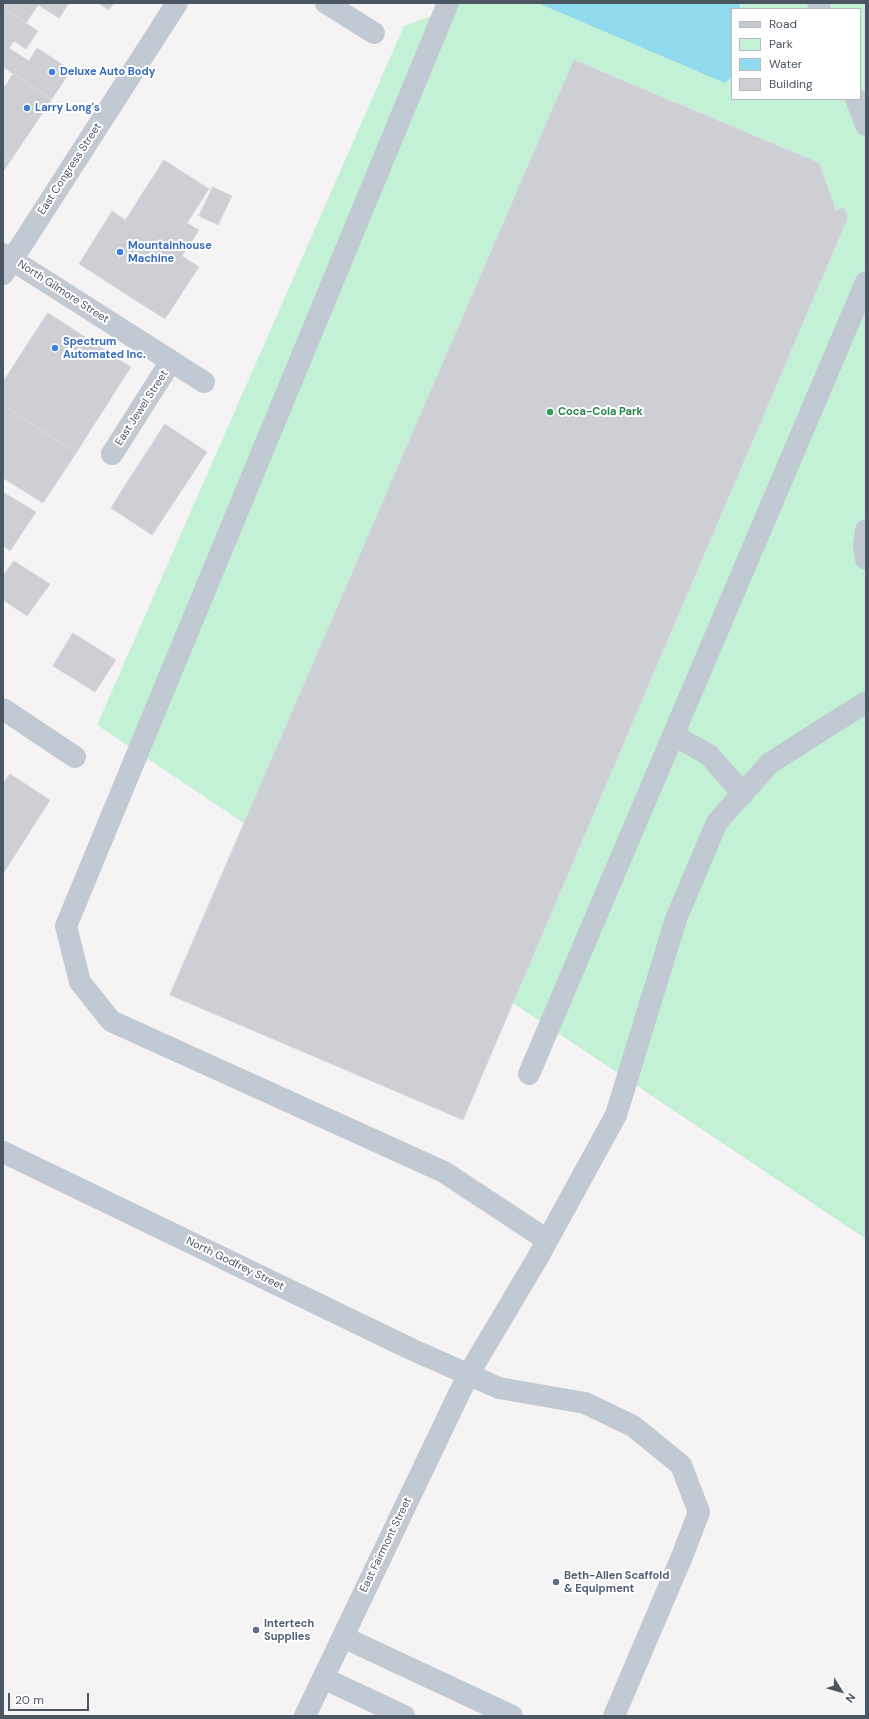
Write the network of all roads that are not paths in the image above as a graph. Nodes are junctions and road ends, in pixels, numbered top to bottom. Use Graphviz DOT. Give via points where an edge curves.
graph roads {
  1 [pos="177,3"];
  2 [pos="326,3"];
  3 [pos="448,3"];
  4 [pos="374,33"];
  5 [pos="856,100"];
  6 [pos="866,125"];
  7 [pos="6,263"];
  8 [pos="866,282"];
  9 [pos="171,361"];
  10 [pos="204,382"];
  11 [pos="112,454"];
  12 [pos="866,530"];
  13 [pos="866,559"];
  14 [pos="866,702"];
  15 [pos="3,709"];
  16 [pos="673,735"];
  17 [pos="75,757"];
  18 [pos="743,794"];
  19 [pos="529,1074"];
  20 [pos="3,1152"];
  21 [pos="547,1240"];
  22 [pos="468,1375"];
  23 [pos="343,1637"];
  24 [pos="322,1678"];
  25 [pos="304,1716"];
  26 [pos="404,1716"];
  27 [pos="512,1716"];
  28 [pos="614,1716"];
  1 -- 7 [label="street, East Congress Street"];
  2 -- 4 [label="street"];
  3 -- 21 [label="street" via="66,926 80,982 111,1021 444,1172"];
  5 -- 6 [label="street"];
  7 -- 9 [label="street, North Gilmore Street"];
  8 -- 16 [label="street"];
  9 -- 10 [label="street, North Gilmore Street"];
  9 -- 11 [label="street, East Jewel Street"];
  12 -- 13 [label="street"];
  14 -- 18 [label="street, East Fairmont Street" via="770,763"];
  15 -- 17 [label="street"];
  16 -- 18 [label="street" via="709,755"];
  16 -- 19 [label="street"];
  18 -- 21 [label="street, East Fairmont Street" via="717,822 676,919 616,1115"];
  20 -- 22 [label="street, North Godfrey Street"];
  21 -- 22 [label="street, East Fairmont Street"];
  22 -- 23 [label="street, East Fairmont Street"];
  22 -- 28 [label="street, North Godfrey Street" via="499,1388 585,1402 633,1426 681,1465 699,1512"];
  23 -- 24 [label="street, East Fairmont Street"];
  23 -- 27 [label="street"];
  24 -- 25 [label="street, East Fairmont Street"];
  24 -- 26 [label="street"];
}
